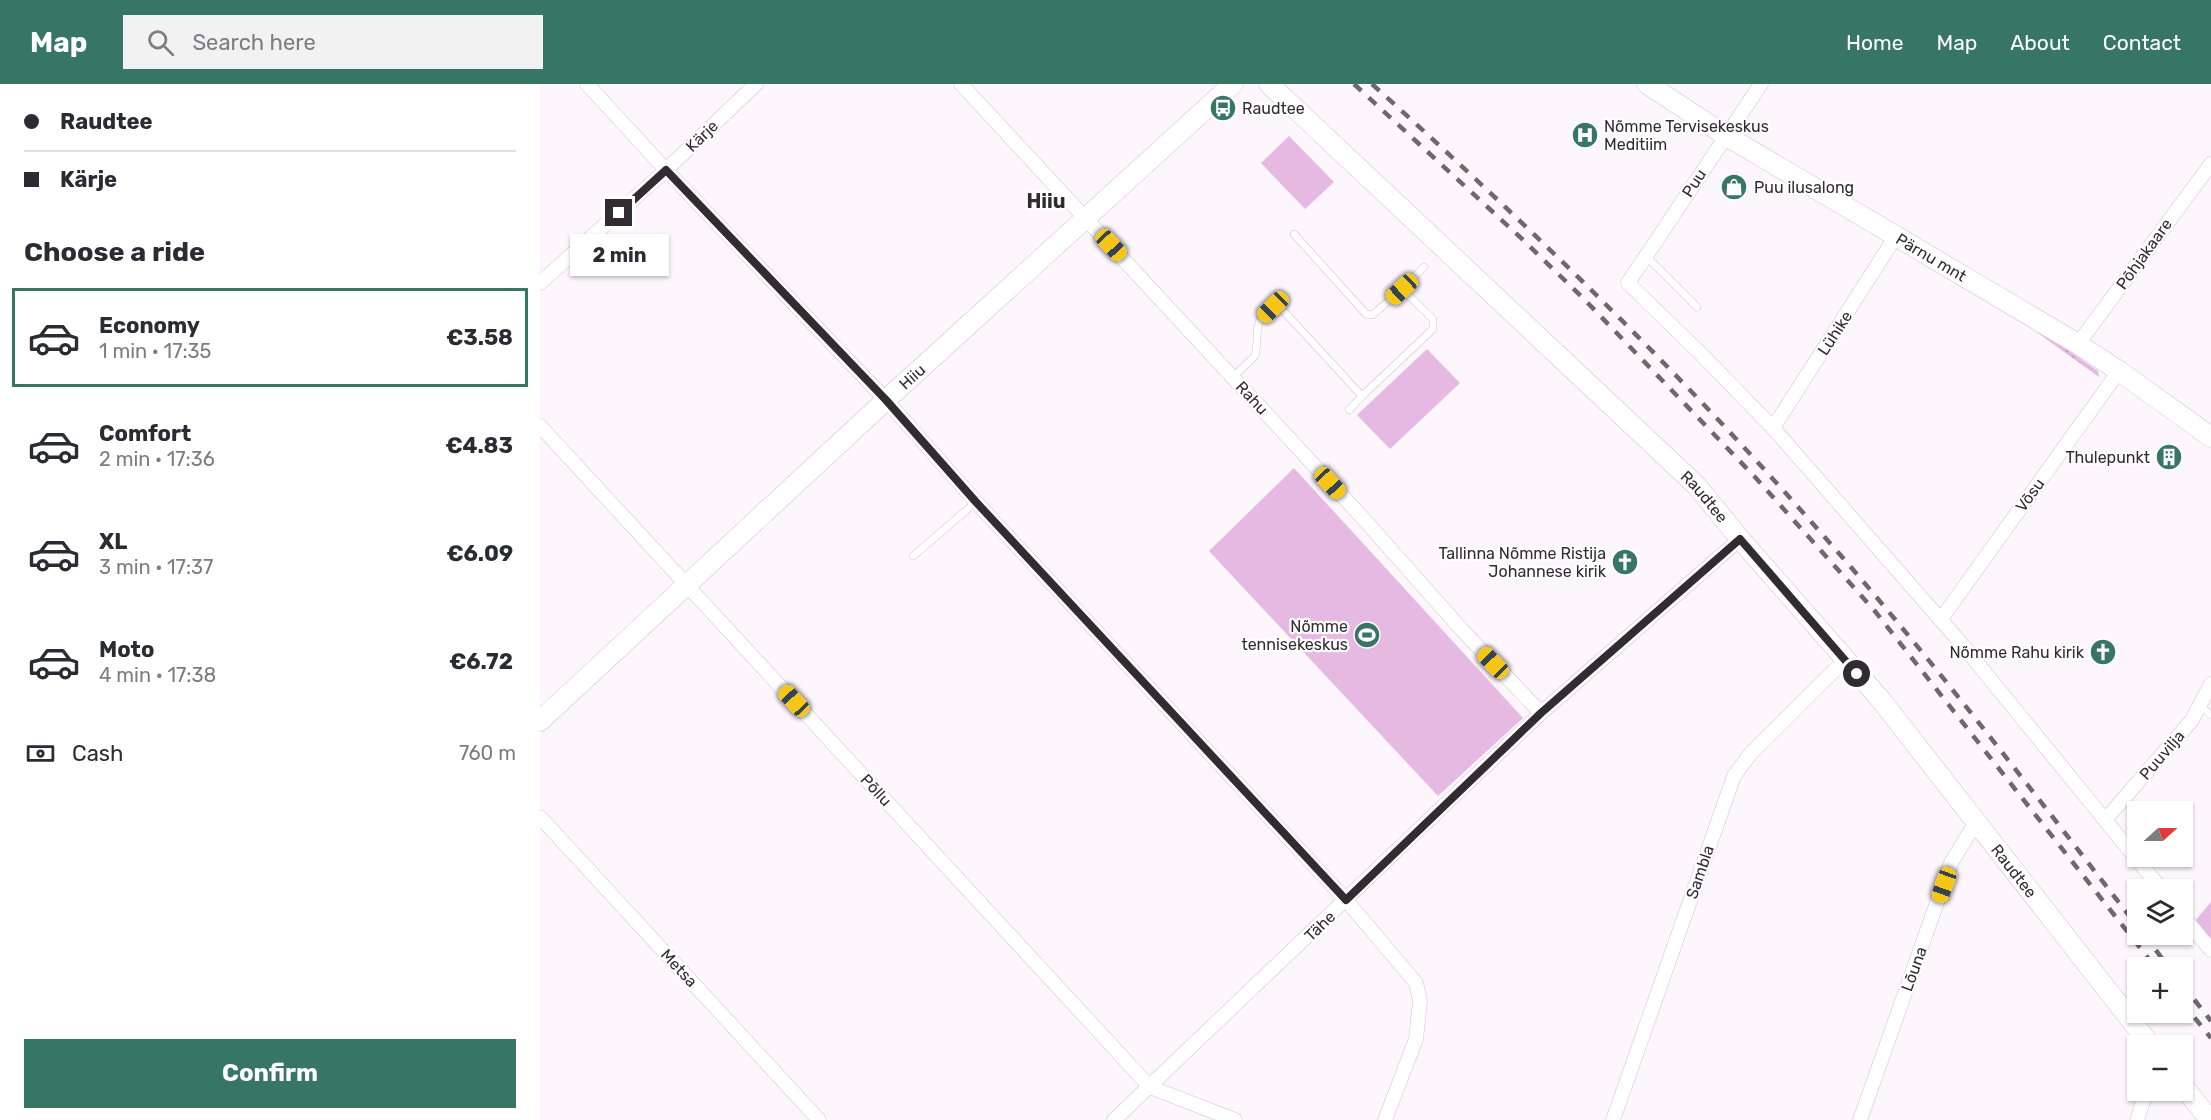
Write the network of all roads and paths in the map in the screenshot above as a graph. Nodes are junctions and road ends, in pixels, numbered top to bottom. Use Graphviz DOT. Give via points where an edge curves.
graph roads {
  1 [pos="587,84"];
  2 [pos="756,84"];
  3 [pos="961,84"];
  4 [pos="1233,84"];
  5 [pos="1269,84"];
  6 [pos="1647,84"];
  7 [pos="1761,84"];
  8 [pos="1725,135"];
  9 [pos="2211,164"];
  10 [pos="666,170"];
  11 [pos="1085,217"];
  12 [pos="1293,234"];
  13 [pos="1896,237"];
  14 [pos="1646,256"];
  15 [pos="1424,267"];
  16 [pos="540,283"];
  17 [pos="1402,289"];
  18 [pos="1697,308"];
  19 [pos="2078,344"];
  20 [pos="2119,371"];
  21 [pos="1233,377"];
  22 [pos="1362,396"];
  23 [pos="886,400"];
  24 [pos="1349,410"];
  25 [pos="540,426"];
  26 [pos="1773,428"];
  27 [pos="2211,437"];
  28 [pos="976,502"];
  29 [pos="1740,539"];
  30 [pos="913,556"];
  31 [pos="688,585"];
  32 [pos="1941,620"];
  33 [pos="1845,660"];
  34 [pos="2211,684"];
  35 [pos="2199,705"];
  36 [pos="1541,713"];
  37 [pos="2211,715"];
  38 [pos="540,721"];
  39 [pos="540,817"];
  40 [pos="2105,820"];
  41 [pos="1976,822"];
  42 [pos="2153,879"];
  43 [pos="1346,900"];
  44 [pos="2193,928"];
  45 [pos="2211,950"];
  46 [pos="2142,1035"];
  47 [pos="1150,1087"];
  48 [pos="2193,1099"];
  49 [pos="2143,1101"];
  50 [pos="819,1120"];
  51 [pos="1114,1120"];
  52 [pos="1235,1120"];
  53 [pos="1385,1120"];
  54 [pos="1613,1120"];
  55 [pos="1860,1120"];
  56 [pos="2137,1120"];
  57 [pos="2210,1120"];
  1 -- 10 [label="street"];
  2 -- 10 [label="street, Kärje"];
  3 -- 11 [label="street, Rahu"];
  4 -- 11 [label="street, Hiiu"];
  5 -- 29 [label="street, Raudtee" via="1698,486"];
  6 -- 8 [label="street, Pärnu mnt"];
  7 -- 8 [label="street, Puu"];
  8 -- 13 [label="street, Pärnu mnt"];
  8 -- 14 [label="street, Puu"];
  9 -- 19 [label="street, Põhjakaare"];
  10 -- 16 [label="street, Kärje"];
  10 -- 23 [label="street"];
  11 -- 21 [label="street, Rahu"];
  11 -- 23 [label="street, Hiiu"];
  12 -- 17 [label="lane" via="1366,314 1372,315"];
  13 -- 19 [label="street, Pärnu mnt"];
  13 -- 26 [label="street, Lühike"];
  14 -- 18 [label="lane"];
  14 -- 26 [label="street, Puu" via="1628,283"];
  15 -- 17 [label="lane"];
  17 -- 22 [label="lane" via="1435,324"];
  19 -- 20 [label="street, Pärnu mnt"];
  20 -- 27 [label="street, Pärnu mnt"];
  20 -- 32 [label="street, Võsu"];
  21 -- 22 [label="lane" via="1256,356 1257,325 1276,305"];
  21 -- 36 [label="street, Rahu"];
  22 -- 24 [label="lane"];
  23 -- 28 [label="street"];
  23 -- 31 [label="street, Hiiu"];
  25 -- 31 [label="street, Põllu"];
  26 -- 32 [label="street"];
  28 -- 30 [label="lane"];
  28 -- 43 [label="street"];
  29 -- 33 [label="street, Raudtee"];
  29 -- 36 [label="street, Tähe"];
  31 -- 38 [label="street, Hiiu"];
  31 -- 47 [label="street, Põllu"];
  32 -- 40 [label="street"];
  33 -- 41 [label="street, Raudtee"];
  33 -- 54 [label="street, Sambla" via="1751,753 1734,776"];
  34 -- 35 [label="street, Puuvilja"];
  35 -- 37 [label="lane"];
  35 -- 40 [label="street, Puuvilja" via="2192,720"];
  36 -- 43 [label="street, Tähe"];
  39 -- 50 [label="street, Metsa"];
  40 -- 42 [label="street"];
  41 -- 46 [label="street, Raudtee"];
  41 -- 55 [label="street, Lõuna" via="1952,863"];
  43 -- 47 [label="street, Tähe"];
  43 -- 53 [label="street" via="1416,983 1420,1001 1416,1039"];
  44 -- 45 [label="street"];
  47 -- 51 [label="street, Tähe"];
  47 -- 52 [label="street, Põllu"];
  48 -- 57 [label="street"];
  49 -- 56 [label="street"];
}
